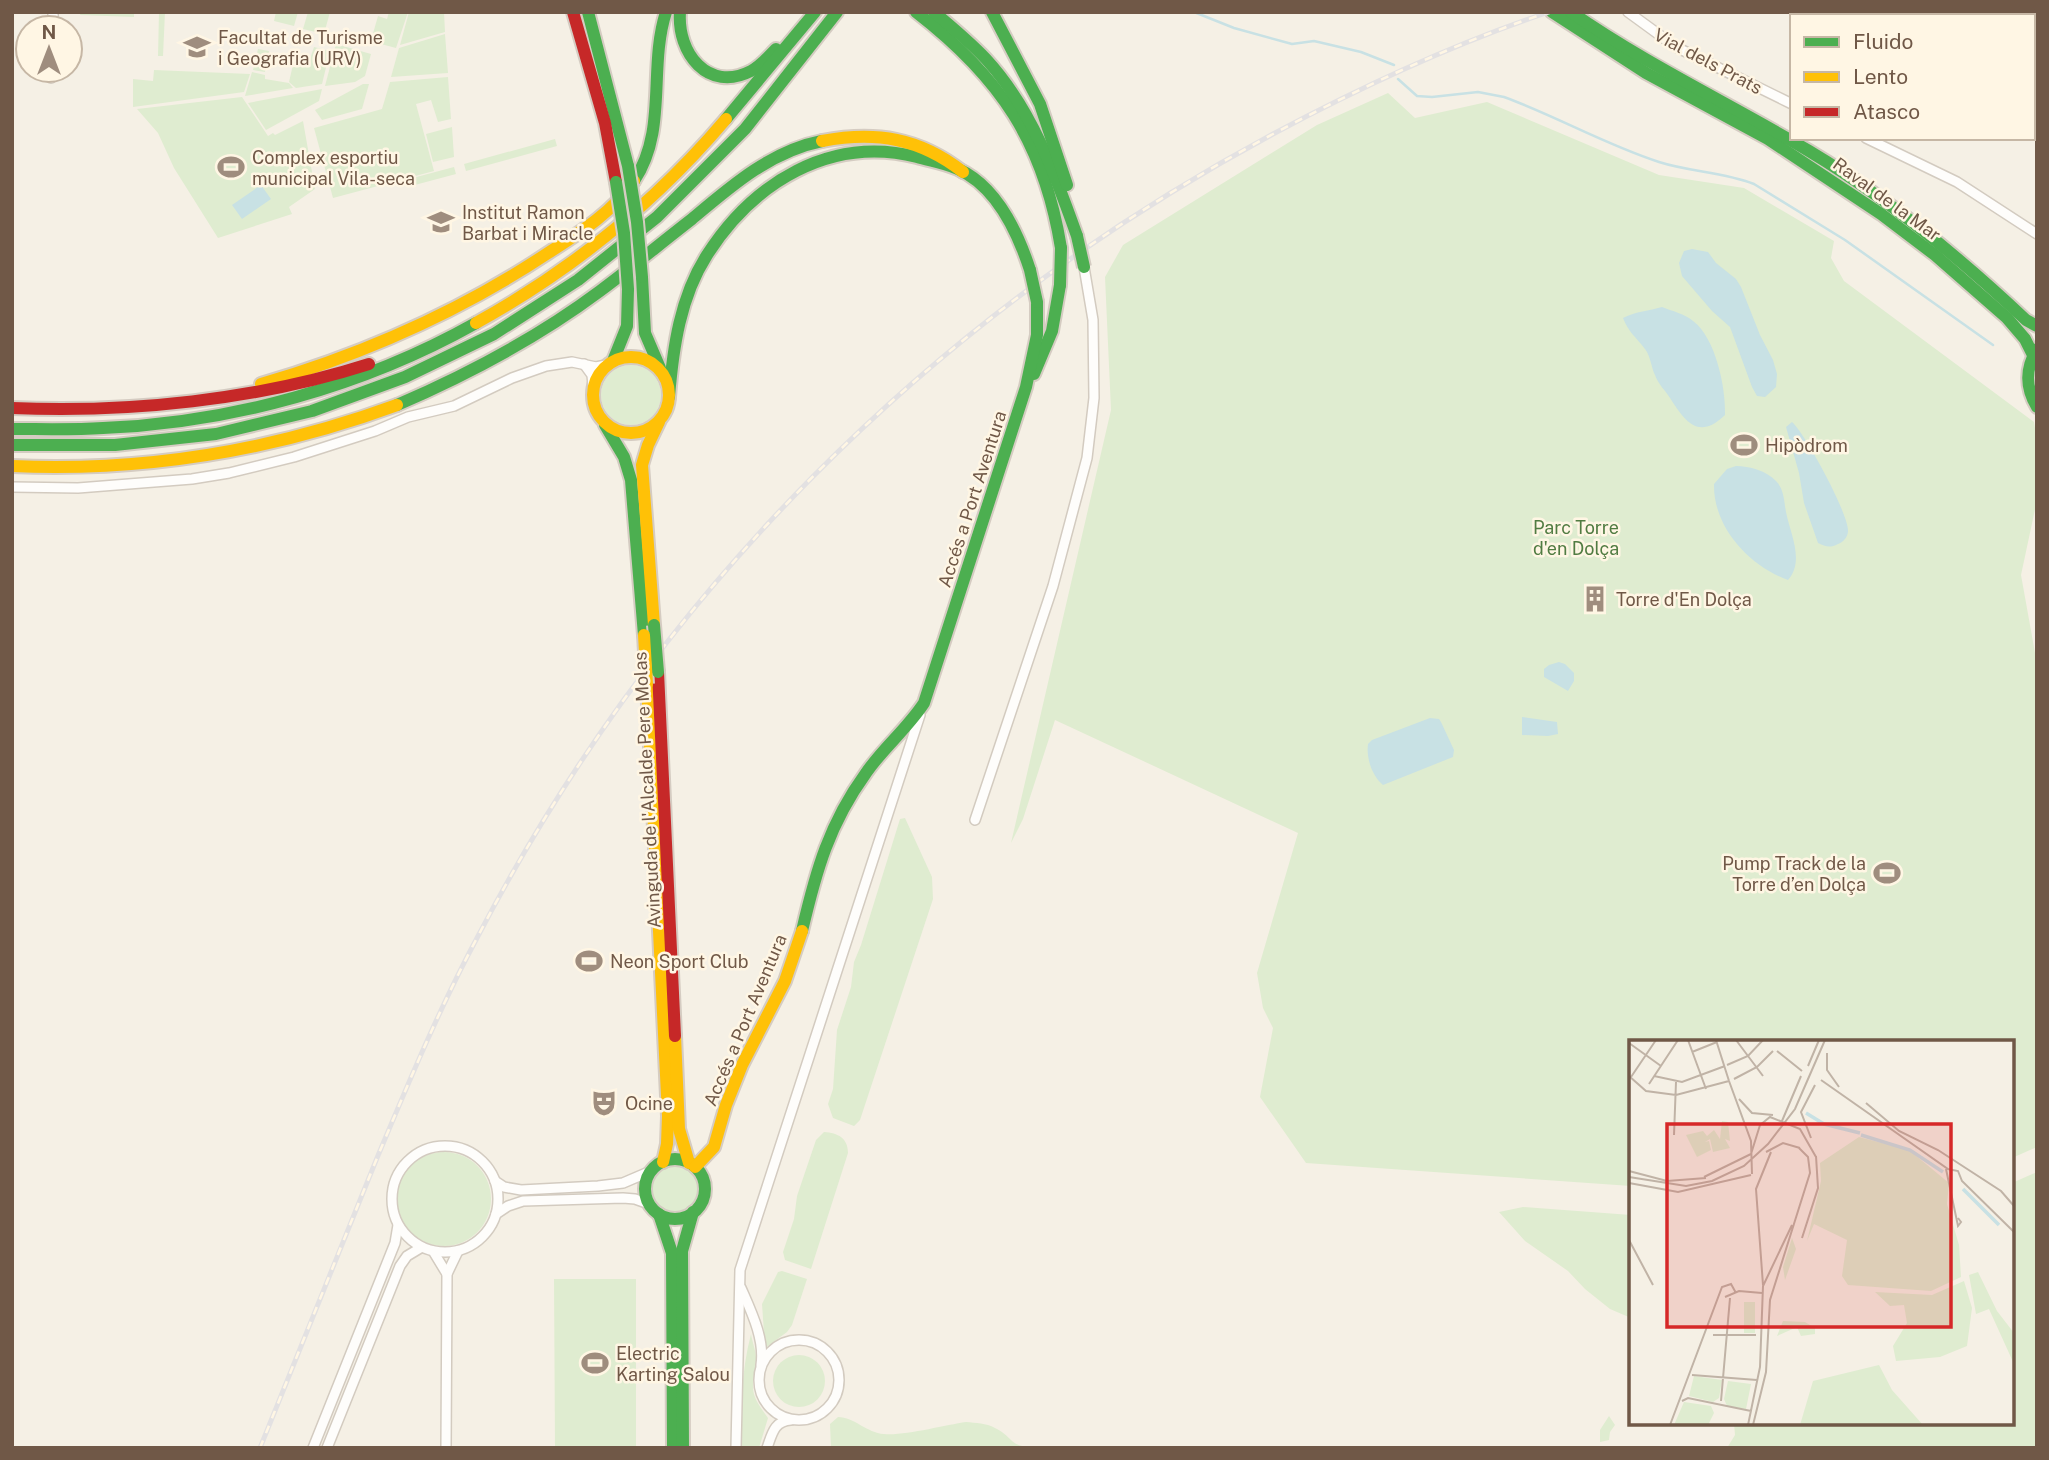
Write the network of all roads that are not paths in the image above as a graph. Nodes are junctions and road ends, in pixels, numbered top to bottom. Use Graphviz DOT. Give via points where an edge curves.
graph roads {
  1 [pos="573,12"];
  2 [pos="588,12"];
  3 [pos="666,12"];
  4 [pos="680,12"];
  5 [pos="806,12"];
  6 [pos="815,12"];
  7 [pos="836,12"];
  8 [pos="848,12"];
  9 [pos="916,12"];
  10 [pos="934,12"];
  11 [pos="992,12"];
  12 [pos="1552,12"];
  13 [pos="1571,12"];
  14 [pos="1628,12"];
  15 [pos="776,49"];
  16 [pos="980,61"];
  17 [pos="799,64"];
  18 [pos="757,82"];
  19 [pos="1003,89"];
  20 [pos="1790,103"];
  21 [pos="1870,140"];
  22 [pos="963,172"];
  23 [pos="2037,234"];
  24 [pos="1077,236"];
  25 [pos="1084,267"];
  26 [pos="476,326"];
  27 [pos="2037,326"];
  28 [pos="2035,352"];
  29 [pos="609,363"];
  30 [pos="584,364"];
  31 [pos="662,372"];
  32 [pos="593,386"];
  33 [pos="1026,387"];
  34 [pos="669,397"];
  35 [pos="207,398"];
  36 [pos="2037,407"];
  37 [pos="12,408"];
  38 [pos="327,408"];
  39 [pos="661,418"];
  40 [pos="603,422"];
  41 [pos="12,429"];
  42 [pos="12,446"];
  43 [pos="172,459"];
  44 [pos="12,466"];
  45 [pos="12,487"];
  46 [pos="924,703"];
  47 [pos="975,820"];
  48 [pos="663,1161"];
  49 [pos="692,1165"];
  50 [pos="651,1171"];
  51 [pos="495,1181"];
  52 [pos="649,1204"];
  53 [pos="693,1212"];
  54 [pos="496,1214"];
  55 [pos="659,1214"];
  56 [pos="398,1225"];
  57 [pos="422,1247"];
  58 [pos="433,1251"];
  59 [pos="457,1251"];
  60 [pos="447,1274"];
  61 [pos="739,1283"];
  62 [pos="759,1373"];
  63 [pos="792,1420"];
  64 [pos="313,1448"];
  65 [pos="327,1448"];
  66 [pos="446,1448"];
  67 [pos="673,1448"];
  68 [pos="683,1448"];
  69 [pos="736,1448"];
  70 [pos="767,1448"];
  1 -- 29 [label="main road, bridge" via="605,123 624,233 627,326"];
  2 -- 31 [label="main road, bridge" via="628,166 645,333"];
  3 -- 35 [label="main road" via="658,39 648,158 625,191 592,223 485,294 416,329 321,366"];
  4 -- 15 [label="main road" via="678,29 685,52 715,75 748,73"];
  5 -- 15 [label="main road"];
  6 -- 18 [label="main road"];
  7 -- 17 [label="main road"];
  8 -- 17 [label="main road"];
  9 -- 16 [label="main road"];
  10 -- 16 [label="main road"];
  11 -- 24 [label="main road" via="1047,123 1075,211"];
  12 -- 28 [label="main road, Raval de la Mar" via="1675,90 1833,180 1964,279 2022,333"];
  13 -- 27 [label="main road, Raval de la Mar" via="1847,175 1962,260"];
  14 -- 20 [label="street, Vial dels Prats" via="1676,47"];
  15 -- 18 [label="main road"];
  16 -- 19 [label="main road"];
  17 -- 38 [label="main road" via="698,177 582,278 464,351"];
  18 -- 26 [label="main road" via="693,158 617,229 577,261"];
  19 -- 24 [label="main road" via="1025,110 1044,147"];
  19 -- 33 [label="main road, bridge" via="1042,170 1061,248 1056,314 1044,358"];
  21 -- 23 [label="street" via="1957,182"];
  22 -- 33 [label="main road, Accés a Port Aventura, bridge" via="999,206 1019,239 1030,270 1037,302 1037,335"];
  22 -- 34 [label="main road" via="901,151 855,150 811,163 765,190 724,232 694,279 676,333"];
  22 -- 43 [label="main road" via="931,151 888,138 835,138 796,148 750,172 574,310 458,377 376,412 302,436 236,452"];
  24 -- 25 [label="main road, bridge"];
  25 -- 47 [label="street" via="1093,320 1094,398 1087,458 1053,586"];
  26 -- 35 [label="main road" via="335,374"];
  26 -- 41 [label="main road" via="373,373 251,410 116,429"];
  28 -- 36 [label="main road, Raval de la Mar" via="2027,383"];
  29 -- 30 [label="street"];
  29 -- 31 [label="main road" via="621,357 639,357"];
  29 -- 32 [label="main road"];
  30 -- 32 [label="street"];
  30 -- 45 [label="street" via="546,366 454,406 258,467 192,479 78,488"];
  31 -- 34 [label="main road"];
  32 -- 40 [label="main road" via="595,409"];
  33 -- 46 [label="main road, Accés a Port Aventura"];
  34 -- 39 [label="main road"];
  35 -- 37 [label="main road" via="137,407"];
  38 -- 42 [label="main road" via="170,441"];
  38 -- 43 [label="main road" via="311,419"];
  39 -- 40 [label="main road" via="633,433"];
  39 -- 49 [label="main road, Avinguda de l'Alcalde Pere Molas, bridge" via="642,465 672,925 678,1116"];
  40 -- 48 [label="main road, Avinguda de l'Alcalde Pere Molas, bridge" via="624,457 631,480 648,684 668,1116"];
  43 -- 44 [label="main road" via="129,465"];
  46 -- 49 [label="main road, Accés a Port Aventura" via="861,780 830,833 785,981 742,1065 714,1147"];
  46 -- 61 [label="street, Accés a Port Aventura"];
  48 -- 49 [label="main road"];
  48 -- 50 [label="main road"];
  49 -- 53 [label="main road" via="702,1177 705,1192"];
  50 -- 51 [label="street" via="623,1183 598,1186 521,1190"];
  50 -- 52 [label="main road" via="645,1187"];
  51 -- 54 [label="street"];
  51 -- 56 [label="street" via="486,1165 464,1149 423,1150 411,1157 393,1183 392,1209"];
  52 -- 54 [label="street" via="623,1198 523,1202"];
  52 -- 55 [label="main road"];
  53 -- 55 [label="main road" via="674,1219"];
  53 -- 68 [label="main road" via="682,1251"];
  54 -- 59 [label="street" via="479,1240"];
  55 -- 67 [label="main road" via="672,1253"];
  56 -- 57 [label="street"];
  56 -- 64 [label="street" via="395,1243"];
  57 -- 58 [label="street"];
  57 -- 65 [label="street" via="400,1266"];
  58 -- 59 [label="street"];
  58 -- 60 [label="street"];
  59 -- 60 [label="street"];
  60 -- 66 [label="street"];
  61 -- 62 [label="street" via="755,1320 762,1356"];
  61 -- 69 [label="street, Accés a Port Aventura"];
  62 -- 63 [label="street" via="758,1386 769,1408"];
  62 -- 63 [label="street" via="769,1353 789,1341 812,1342 830,1354 839,1374 833,1402 817,1417"];
  63 -- 70 [label="street" via="775,1427"];
}
